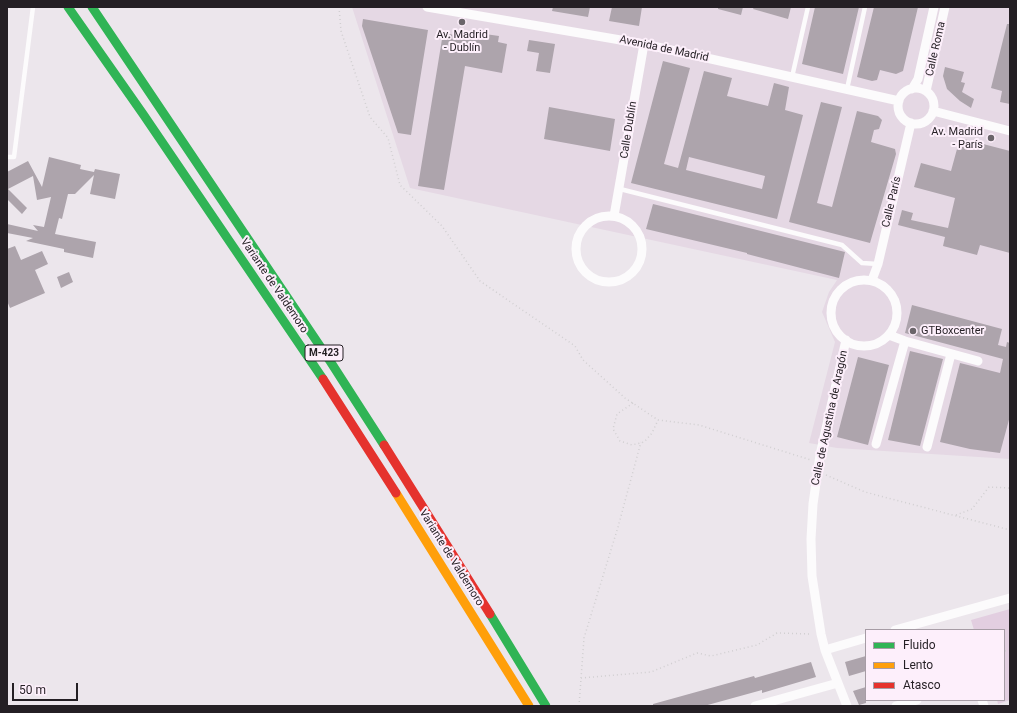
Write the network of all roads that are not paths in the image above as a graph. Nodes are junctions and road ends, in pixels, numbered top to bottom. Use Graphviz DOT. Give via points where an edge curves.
graph roads {
  1 [pos="33,7"];
  2 [pos="92,7"];
  3 [pos="427,7"];
  4 [pos="808,7"];
  5 [pos="866,7"];
  6 [pos="934,7"];
  7 [pos="945,7"];
  8 [pos="69,9"];
  9 [pos="644,44"];
  10 [pos="792,77"];
  11 [pos="847,89"];
  12 [pos="912,89"];
  13 [pos="926,91"];
  14 [pos="899,101"];
  15 [pos="933,111"];
  16 [pos="911,123"];
  17 [pos="1010,131"];
  18 [pos="7,157"];
  19 [pos="620,189"];
  20 [pos="614,216"];
  21 [pos="878,264"];
  22 [pos="872,280"];
  23 [pos="889,335"];
  24 [pos="846,340"];
  25 [pos="905,341"];
  26 [pos="951,354"];
  27 [pos="978,361"];
  28 [pos="876,444"];
  29 [pos="927,447"];
  30 [pos="1010,598"];
  31 [pos="899,629"];
  32 [pos="865,638"];
  33 [pos="825,650"];
  34 [pos="838,683"];
  35 [pos="914,701"];
  36 [pos="529,706"];
  37 [pos="546,706"];
  38 [pos="755,706"];
  39 [pos="848,706"];
  40 [pos="896,706"];
  1 -- 18 [label="lane" via="14,157"];
  2 -- 37 [label="main road, Variante de Valdemoro / M-423" via="334,368 445,540"];
  3 -- 9 [label="street, Avenida de Madrid"];
  4 -- 10 [label="lane"];
  5 -- 11 [label="lane"];
  6 -- 12 [label="street, Calle Roma" via="918,79"];
  7 -- 13 [label="street, Calle Roma"];
  8 -- 36 [label="main road, Variante de Valdemoro / M-423" via="148,120 317,370"];
  9 -- 10 [label="street, Avenida de Madrid"];
  9 -- 19 [label="street, Calle Dublín"];
  10 -- 11 [label="street, Avenida de Madrid"];
  11 -- 14 [label="street, Avenida de Madrid"];
  12 -- 13 [label="street"];
  12 -- 14 [label="street" via="904,92"];
  13 -- 15 [label="street" via="933,100"];
  14 -- 16 [label="street" via="900,114"];
  15 -- 16 [label="street" via="927,120"];
  15 -- 17 [label="street"];
  16 -- 21 [label="street, Calle París"];
  19 -- 20 [label="street, Calle Dublín"];
  19 -- 21 [label="lane" via="842,245 862,263"];
  20 -- 20 [label="street" via="599,217 586,224 578,236 575,251 580,266 589,277 603,282 618,282 631,274 640,262 642,247 638,233 628,222"];
  21 -- 22 [label="street, Calle París"];
  22 -- 23 [label="street" via="888,290 897,307 897,317"];
  22 -- 24 [label="street" via="852,282 836,295 832,315 836,329"];
  23 -- 24 [label="street" via="873,344 855,344"];
  23 -- 25 [label="street"];
  24 -- 33 [label="street, Calle de Agustina de Aragón" via="818,466 811,539 812,576"];
  25 -- 26 [label="street"];
  25 -- 28 [label="street"];
  26 -- 27 [label="street"];
  26 -- 29 [label="street"];
  30 -- 31 [label="street"];
  32 -- 33 [label="street"];
  33 -- 34 [label="street, Calle de Agustina de Aragón"];
  34 -- 38 [label="street"];
  34 -- 39 [label="street, Calle de Agustina de Aragón"];
  35 -- 40 [label="street"];
}
